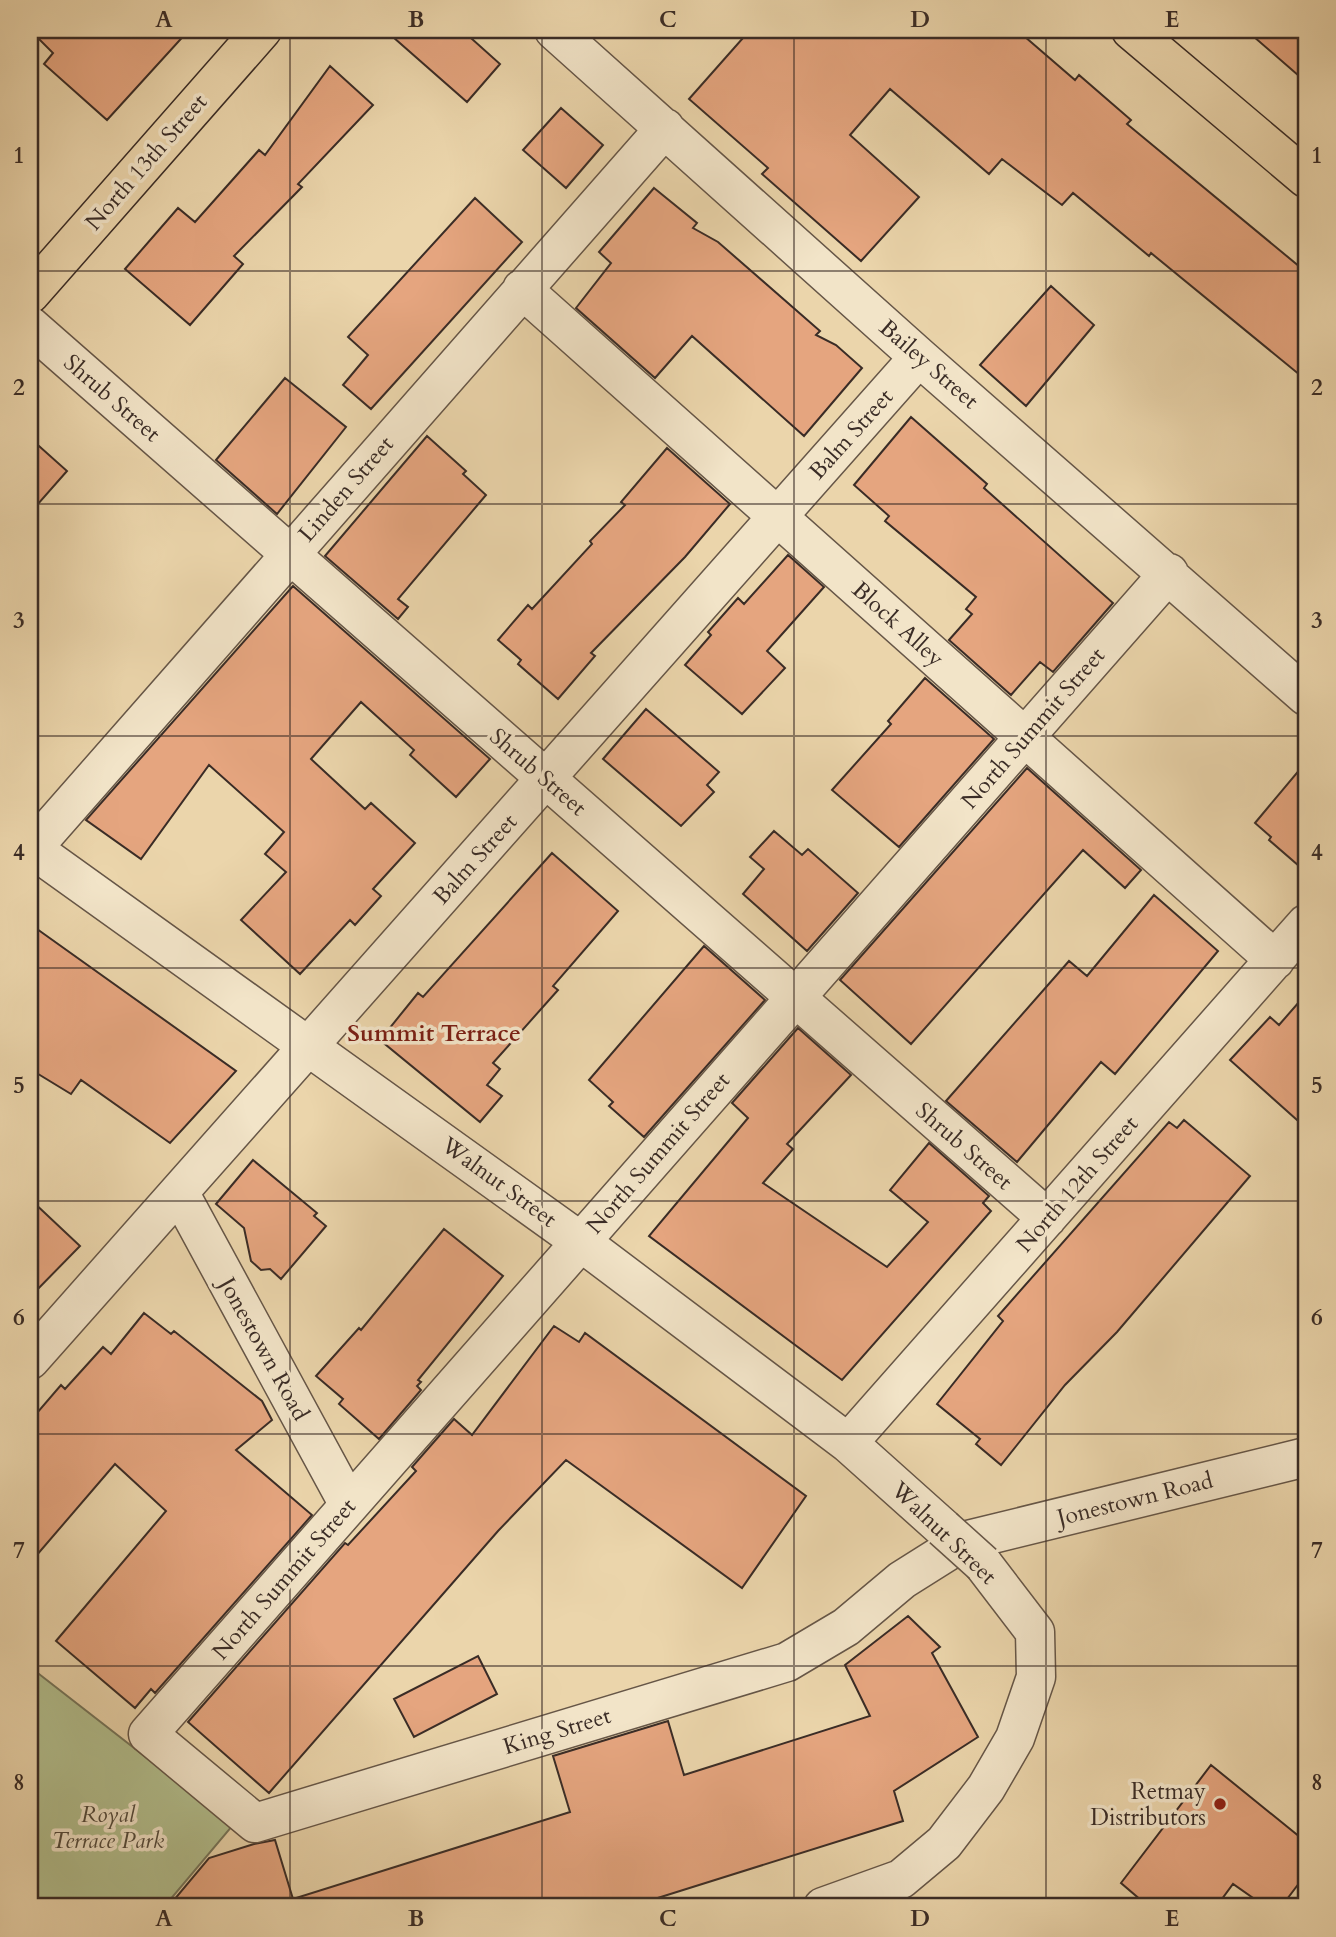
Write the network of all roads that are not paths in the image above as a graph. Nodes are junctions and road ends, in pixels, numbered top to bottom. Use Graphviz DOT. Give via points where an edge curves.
graph roads {
  1 [pos="262,30"];
  2 [pos="554,30"];
  3 [pos="1131,30"];
  4 [pos="664,128"];
  5 [pos="1306,178"];
  6 [pos="522,289"];
  7 [pos="30,294"];
  8 [pos="30,326"];
  9 [pos="919,357"];
  10 [pos="778,517"];
  11 [pos="289,553"];
  12 [pos="1169,573"];
  13 [pos="1306,696"];
  14 [pos="1024,737"];
  15 [pos="546,779"];
  16 [pos="31,849"];
  17 [pos="1306,924"];
  18 [pos="1275,960"];
  19 [pos="795,997"];
  20 [pos="309,1045"];
  21 [pos="179,1192"];
  22 [pos="1047,1218"];
  23 [pos="581,1242"];
  24 [pos="30,1360"];
  25 [pos="848,1443"];
  26 [pos="1306,1457"];
  27 [pos="349,1505"];
  28 [pos="963,1545"];
  29 [pos="148,1734"];
  30 [pos="823,1907"];
  1 -- 7 [label="main road, North 13th Street"];
  2 -- 4 [label="street, Bailey Street"];
  3 -- 5 [label="main road"];
  4 -- 6 [label="street, Linden Street"];
  4 -- 9 [label="street, Bailey Street"];
  6 -- 10 [label="street, Block Alley"];
  6 -- 11 [label="street, Linden Street"];
  8 -- 11 [label="street, Shrub Street"];
  9 -- 10 [label="street, Balm Street"];
  9 -- 12 [label="street, Bailey Street"];
  10 -- 14 [label="street, Block Alley"];
  10 -- 15 [label="street, Balm Street"];
  11 -- 15 [label="street, Shrub Street"];
  11 -- 16 [label="street, Linden Street"];
  12 -- 13 [label="street, Bailey Street"];
  12 -- 14 [label="street, North Summit Street"];
  14 -- 18 [label="street, Block Alley"];
  14 -- 19 [label="street, North Summit Street"];
  15 -- 19 [label="street, Shrub Street"];
  15 -- 20 [label="street, Balm Street"];
  16 -- 20 [label="street, Walnut Street"];
  17 -- 18 [label="street, North 12th Street"];
  18 -- 22 [label="street, North 12th Street"];
  19 -- 22 [label="street, Shrub Street"];
  19 -- 23 [label="street, North Summit Street"];
  20 -- 21 [label="street, Balm Street"];
  20 -- 23 [label="street, Walnut Street"];
  21 -- 24 [label="street, Balm Street"];
  21 -- 27 [label="street, Jonestown Road"];
  22 -- 25 [label="street, North 12th Street"];
  23 -- 25 [label="street, Walnut Street"];
  23 -- 27 [label="street, North Summit Street"];
  25 -- 28 [label="street, Walnut Street"];
  26 -- 28 [label="street, Jonestown Road"];
  27 -- 29 [label="street, North Summit Street"];
  28 -- 29 [label="street, King Street" via="902,1580 846,1627 787,1662 255,1822"];
  28 -- 30 [label="street, Walnut Street" via="1035,1632 1036,1677 1016,1738 952,1832 901,1880"];
}
